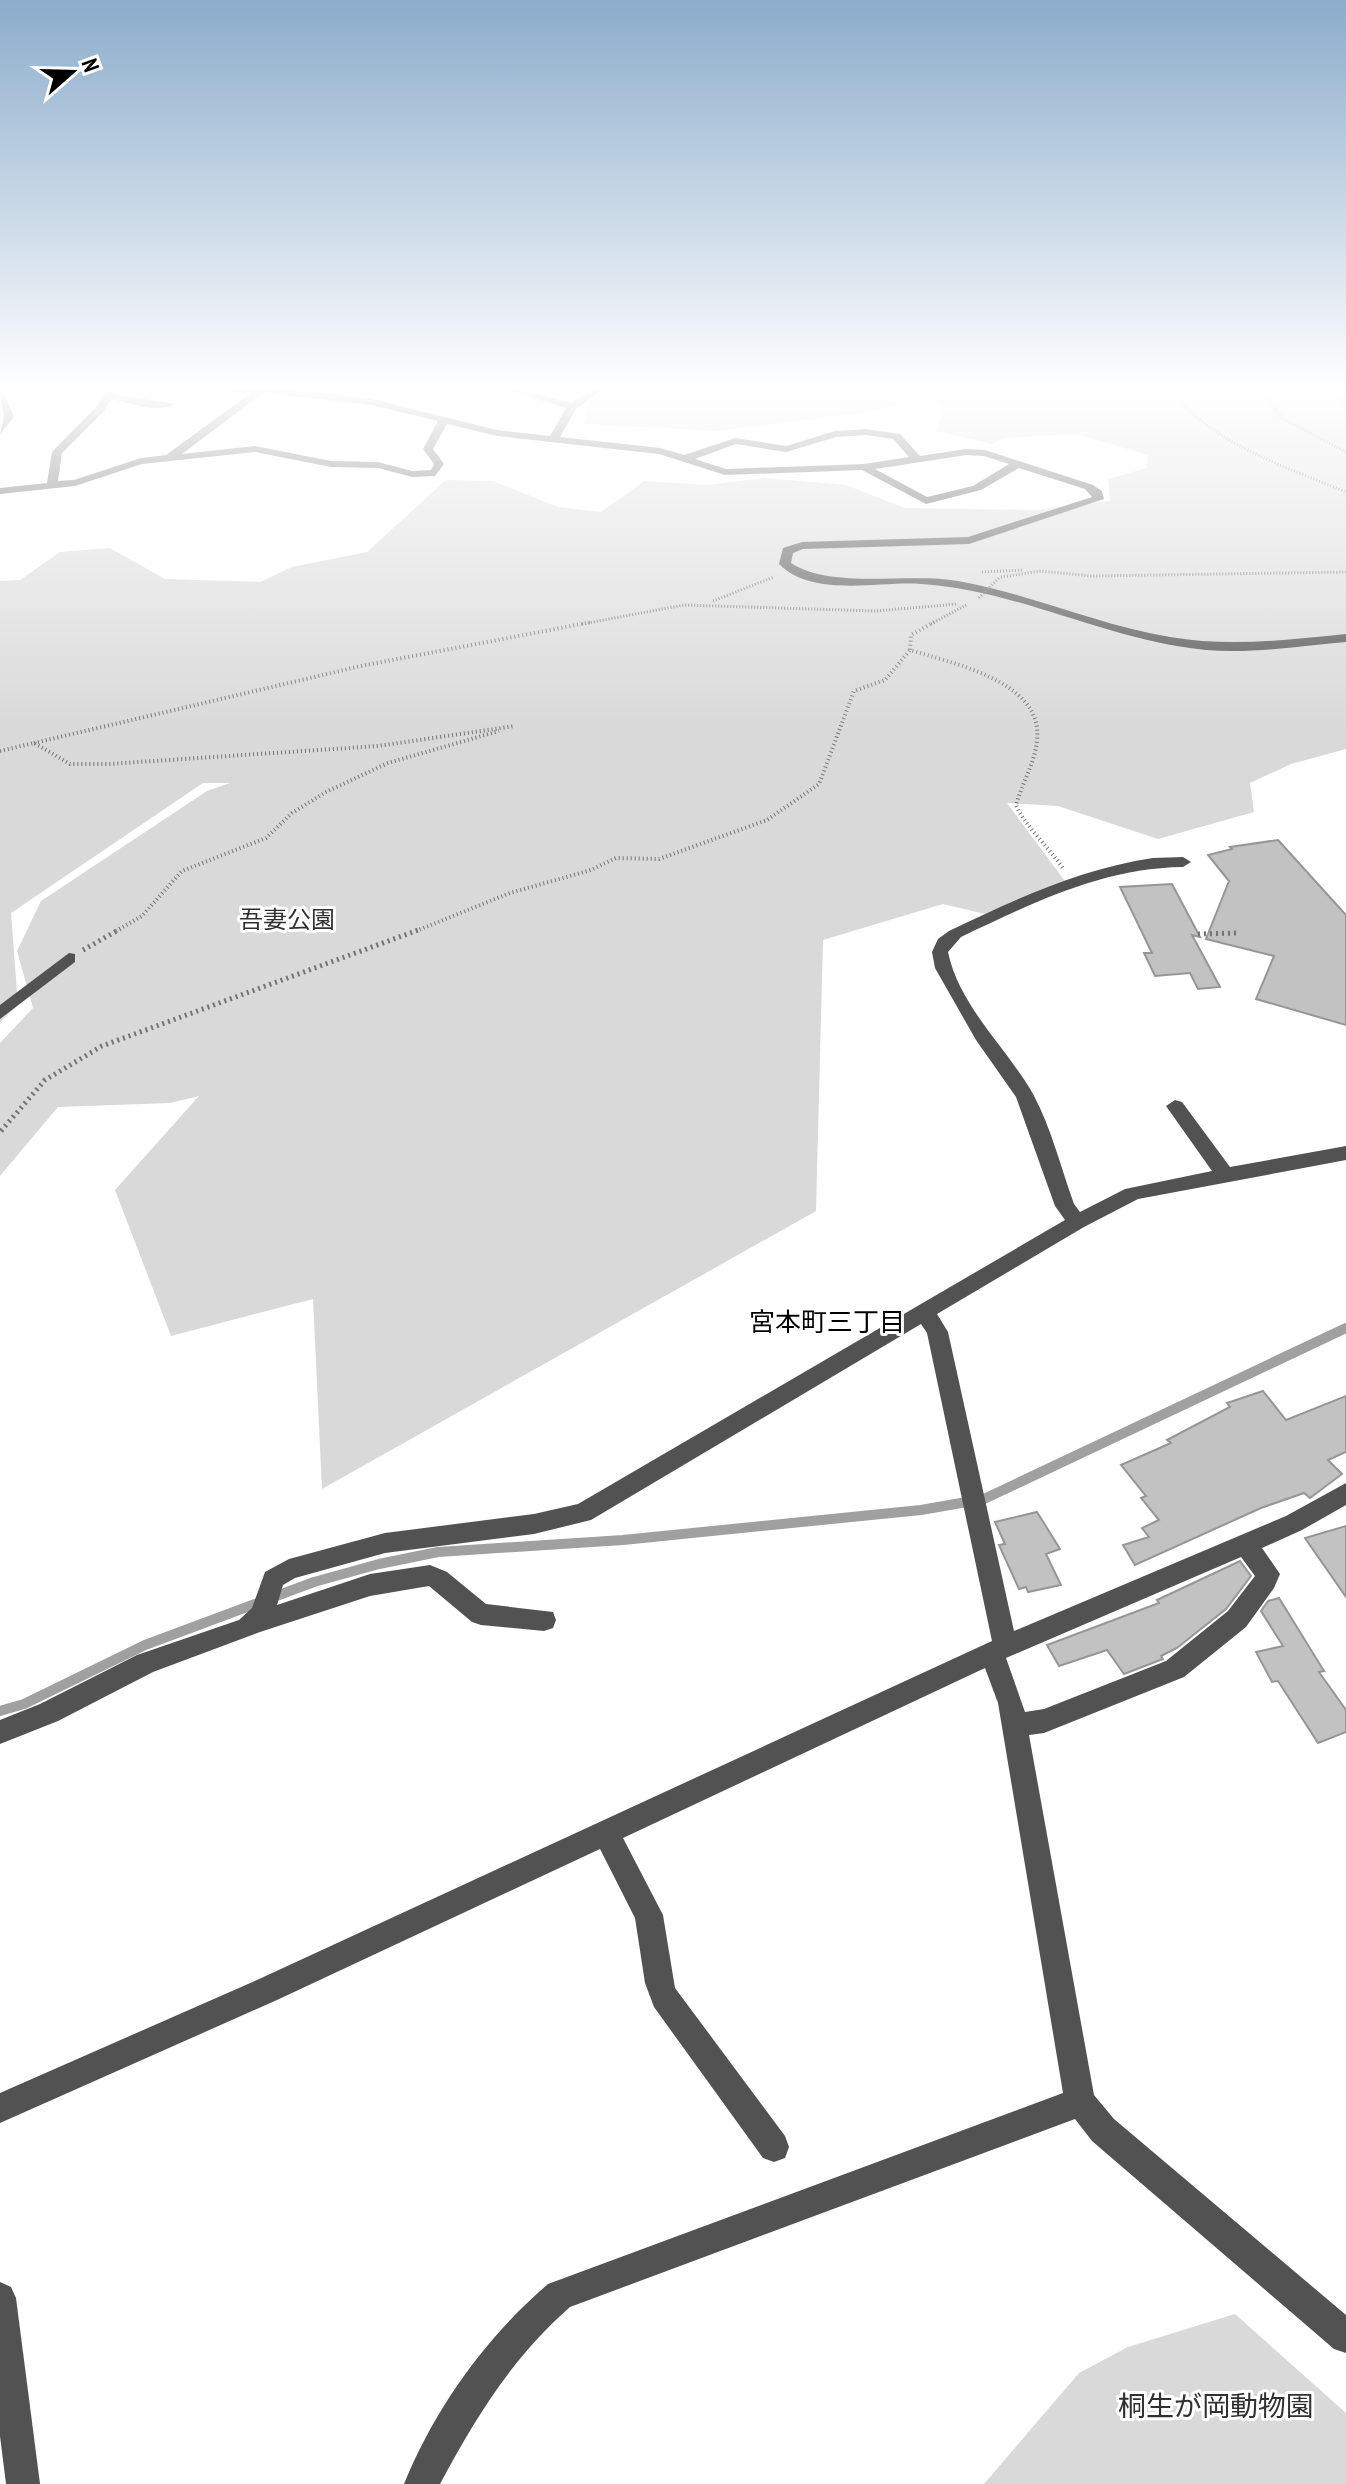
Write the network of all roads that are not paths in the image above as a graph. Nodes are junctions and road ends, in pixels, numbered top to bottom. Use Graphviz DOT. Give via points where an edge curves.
graph roads {
  1 [pos="1092,501"];
  2 [pos="1346,638"];
  3 [pos="1183,862"];
  4 [pos="69,958"];
  5 [pos="0,1014"];
  6 [pos="1175,1106"];
  7 [pos="1346,1153"];
  8 [pos="1225,1174"];
  9 [pos="1077,1222"];
  10 [pos="924,1311"];
  11 [pos="1344,1499"];
  12 [pos="1245,1544"];
  13 [pos="262,1609"];
  14 [pos="544,1620"];
  15 [pos="998,1649"];
  16 [pos="1015,1725"];
  17 [pos="0,1732"];
  18 [pos="606,1833"];
  19 [pos="1080,2102"];
  20 [pos="0,2108"];
  21 [pos="774,2147"];
  22 [pos="0,2298"];
  23 [pos="1346,2337"];
  24 [pos="23,2484"];
  25 [pos="421,2484"];
  1 -- 2 [label="street" via="969,540 802,546 787,551 783,559 799,574 831,579 980,587 1113,629 1175,642 1234,646"];
  3 -- 9 [label="street" via="1133,863 1074,882 944,943 940,959 985,1040 1025,1096 1065,1206"];
  4 -- 5 [label="street"];
  6 -- 8 [label="street"];
  7 -- 8 [label="street"];
  8 -- 9 [label="street" via="1132,1194"];
  9 -- 10 [label="street"];
  10 -- 13 [label="street" via="583,1513 385,1543 279,1572"];
  10 -- 15 [label="street" via="937,1332"];
  11 -- 12 [label="street"];
  12 -- 15 [label="street"];
  12 -- 16 [label="street" via="1268,1574 1266,1581 1237,1619 1175,1669 1044,1721"];
  13 -- 14 [label="street" via="430,1575 481,1614"];
  13 -- 17 [label="street"];
  15 -- 16 [label="street"];
  15 -- 18 [label="street"];
  16 -- 19 [label="street"];
  18 -- 20 [label="street"];
  18 -- 21 [label="street" via="649,1915 664,1997"];
  19 -- 23 [label="street" via="1103,2130"];
  19 -- 25 [label="street" via="559,2295 502,2347 474,2385"];
  22 -- 24 [label="street"];
}
